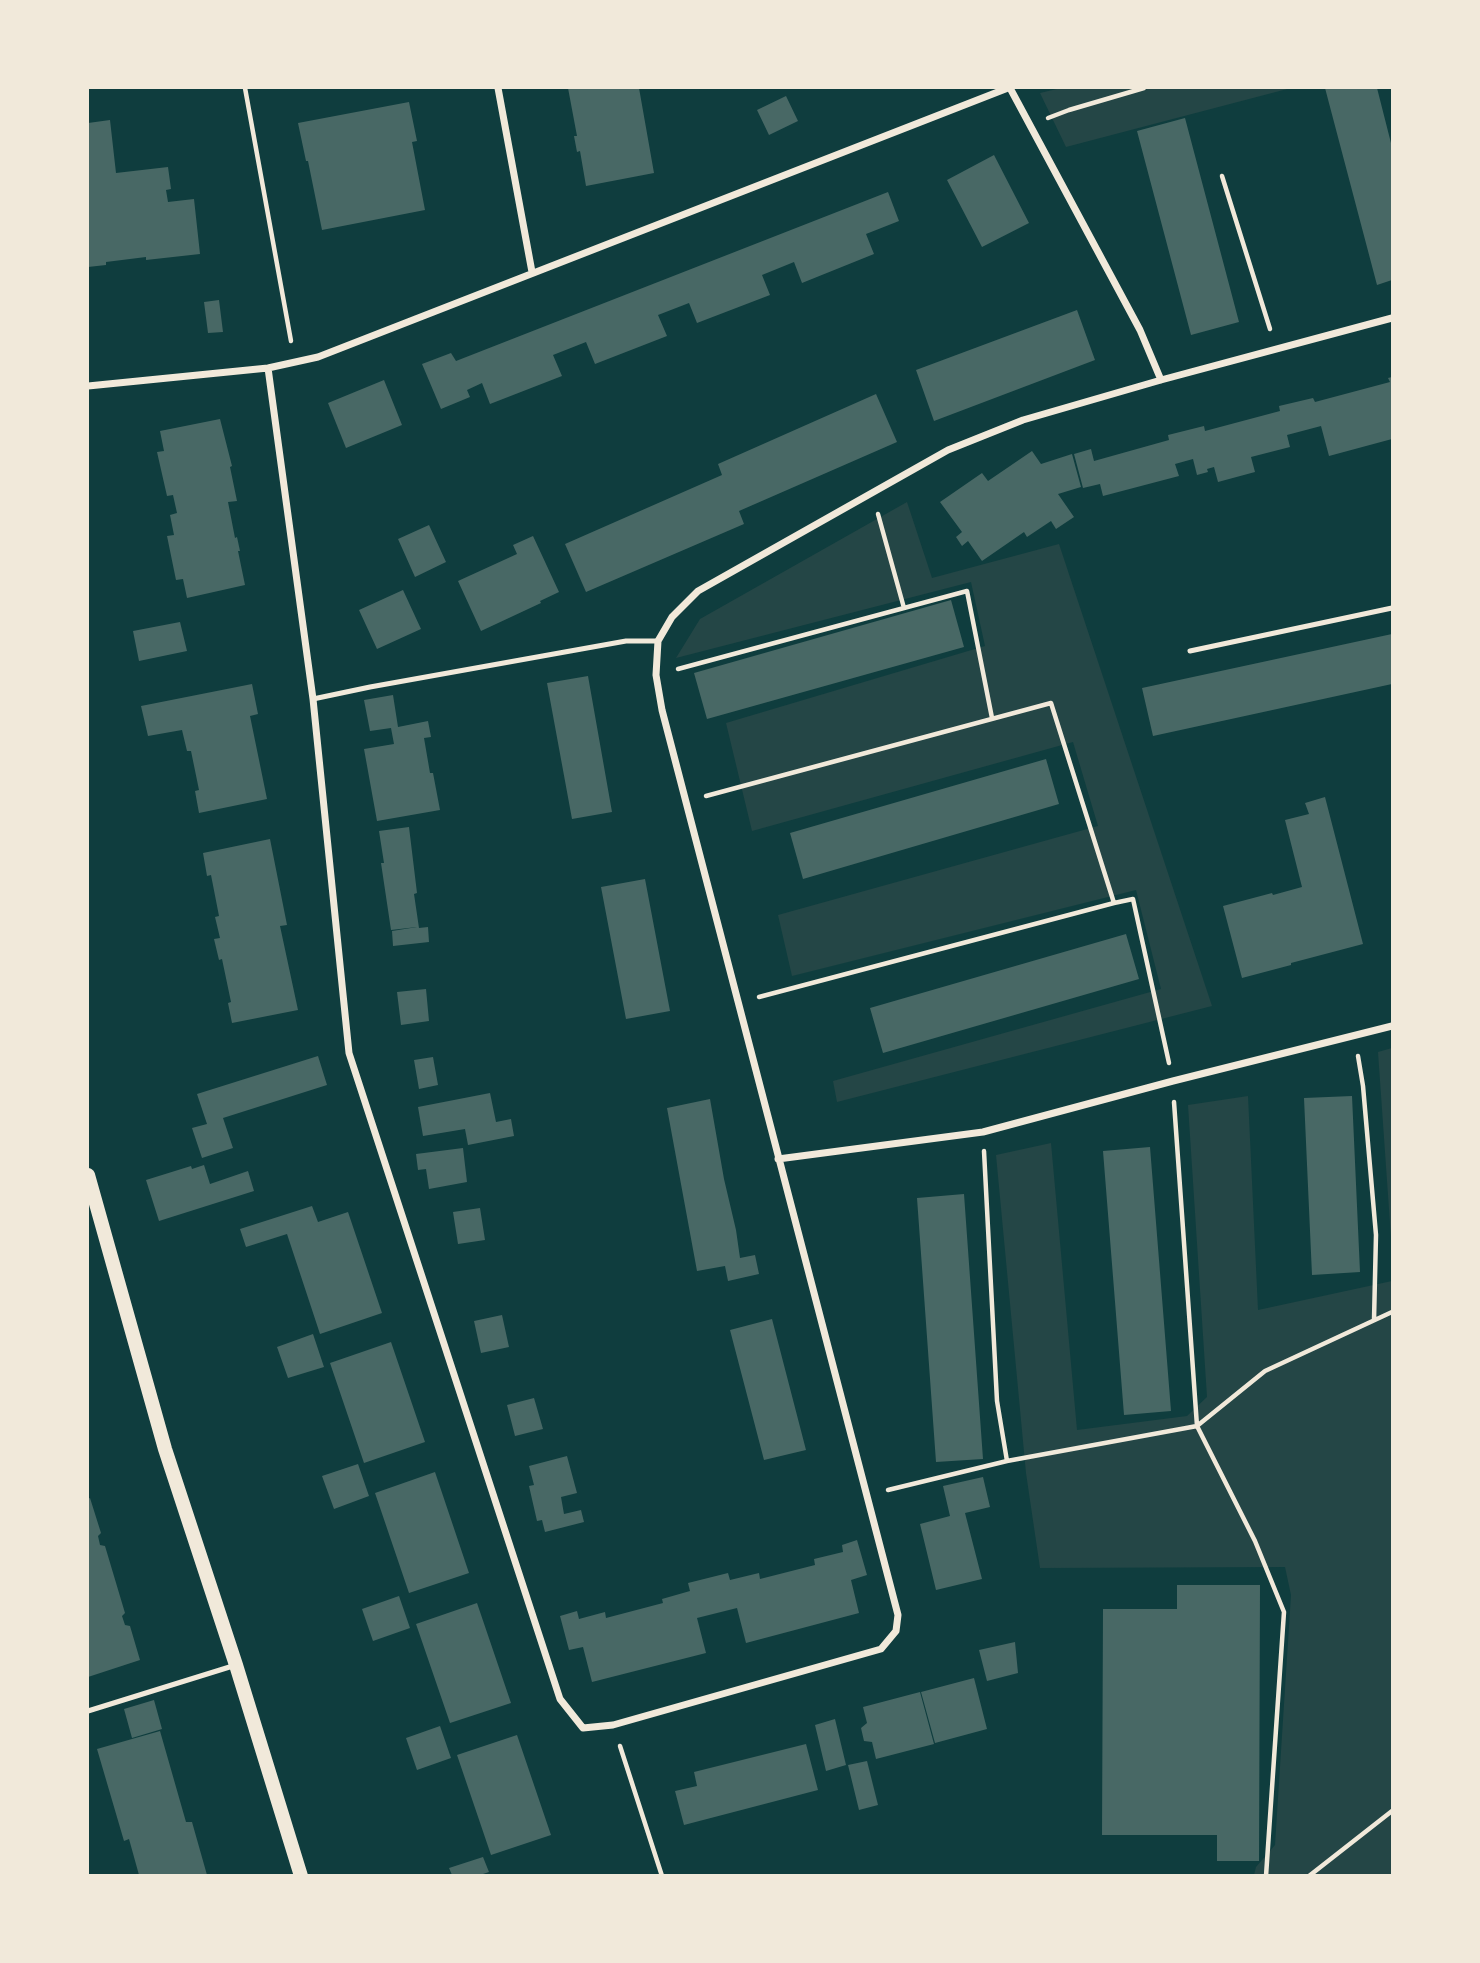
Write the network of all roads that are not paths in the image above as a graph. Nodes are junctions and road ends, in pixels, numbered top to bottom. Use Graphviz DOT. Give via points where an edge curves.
graph roads {
  1 [pos="498,88"];
  2 [pos="1009,88"];
  3 [pos="532,272"];
  4 [pos="1392,318"];
  5 [pos="268,368"];
  6 [pos="1161,380"];
  7 [pos="88,386"];
  8 [pos="1392,608"];
  9 [pos="658,641"];
  10 [pos="1190,651"];
  11 [pos="313,699"];
  12 [pos="1392,1026"];
  13 [pos="778,1159"];
  14 [pos="88,1175"];
  15 [pos="236,1665"];
  16 [pos="88,1711"];
  17 [pos="301,1875"];
  1 -- 3 [label="street"];
  2 -- 3 [label="street"];
  2 -- 6 [label="street" via="1140,330"];
  3 -- 5 [label="street" via="317,357"];
  4 -- 6 [label="street"];
  5 -- 7 [label="street"];
  5 -- 11 [label="street"];
  6 -- 9 [label="street" via="1023,420 948,450 698,591 672,617"];
  8 -- 10 [label="lane"];
  9 -- 11 [label="lane" via="626,641"];
  9 -- 13 [label="street" via="656,676 662,710"];
  11 -- 13 [label="street" via="349,1054 560,1699 583,1728 613,1725 881,1649 896,1631 898,1615"];
  12 -- 13 [label="street" via="983,1132"];
  14 -- 15 [label="main road" via="165,1448"];
  15 -- 16 [label="lane"];
  15 -- 17 [label="main road"];
}
